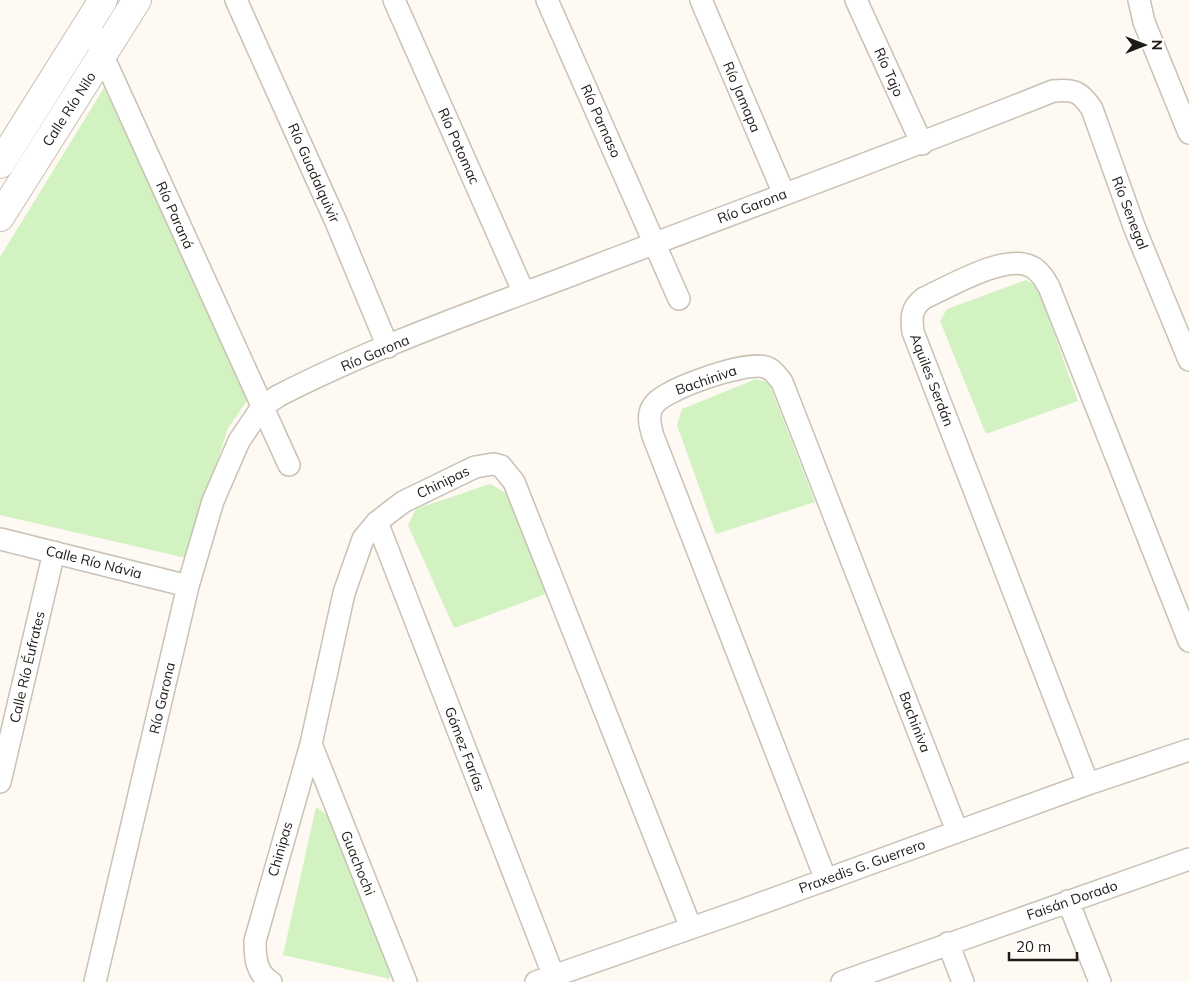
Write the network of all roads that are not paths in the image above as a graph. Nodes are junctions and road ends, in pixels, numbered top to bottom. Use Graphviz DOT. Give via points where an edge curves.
graph roads {
  1 [pos="103,0"];
  2 [pos="137,0"];
  3 [pos="236,0"];
  4 [pos="394,0"];
  5 [pos="547,0"];
  6 [pos="700,0"];
  7 [pos="856,0"];
  8 [pos="1139,0"];
  9 [pos="88,23"];
  10 [pos="103,55"];
  11 [pos="1053,91"];
  12 [pos="1189,133"];
  13 [pos="922,144"];
  14 [pos="0,164"];
  15 [pos="784,194"];
  16 [pos="0,217"];
  17 [pos="655,243"];
  18 [pos="524,293"];
  19 [pos="679,299"];
  20 [pos="388,347"];
  21 [pos="1189,360"];
  22 [pos="262,407"];
  23 [pos="289,465"];
  24 [pos="377,522"];
  25 [pos="0,539"];
  26 [pos="54,552"];
  27 [pos="188,586"];
  28 [pos="1189,641"];
  29 [pos="310,744"];
  30 [pos="1189,750"];
  31 [pos="0,782"];
  32 [pos="1088,784"];
  33 [pos="957,831"];
  34 [pos="1189,859"];
  35 [pos="826,880"];
  36 [pos="1068,902"];
  37 [pos="691,928"];
  38 [pos="948,943"];
  39 [pos="545,979"];
  40 [pos="95,982"];
  41 [pos="271,982"];
  42 [pos="406,982"];
  43 [pos="842,982"];
  44 [pos="963,982"];
  45 [pos="1100,982"];
  1 -- 9 [label="street, Calle Río Nilo"];
  2 -- 10 [label="street, Calle Río Nilo"];
  3 -- 20 [label="street, Río Guadalquivir" via="336,222"];
  4 -- 18 [label="street, Río Potomac"];
  5 -- 17 [label="street, Río Parnaso"];
  6 -- 15 [label="street, Río Jamapa"];
  7 -- 13 [label="street, Río Tajo"];
  8 -- 12 [label="street" via="1144,22"];
  9 -- 10 [label="street, Río Paraná"];
  9 -- 14 [label="street, Calle Río Nilo"];
  10 -- 16 [label="street, Calle Río Nilo"];
  10 -- 22 [label="street, Río Paraná"];
  11 -- 13 [label="street, Río Garona"];
  11 -- 21 [label="street, Río Senegal" via="1069,90 1083,95 1092,108 1135,229"];
  13 -- 15 [label="street, Río Garona"];
  15 -- 17 [label="street, Río Garona"];
  17 -- 18 [label="street, Río Garona"];
  17 -- 19 [label="street, Río Parnaso"];
  18 -- 20 [label="street, Río Garona"];
  20 -- 22 [label="street, Río Garona" via="292,389"];
  22 -- 23 [label="street, Río Paraná"];
  22 -- 27 [label="street, Río Garona" via="225,468"];
  24 -- 29 [label="street, Chinipas" via="363,539 344,593"];
  24 -- 37 [label="street, Chinipas" via="403,502 475,467 493,464 508,473 518,491"];
  24 -- 39 [label="street, Gómez Farías"];
  25 -- 26 [label="street, Calle Río Návia"];
  26 -- 27 [label="street, Calle Río Návia"];
  26 -- 31 [label="street, Calle Río Éufrates"];
  27 -- 40 [label="street, Río Garona"];
  28 -- 32 [label="street, Aquiles Serdán" via="1043,277 1032,266 1008,263 924,298 912,311 913,332"];
  29 -- 41 [label="street, Chinipas" via="255,941 257,966 262,976"];
  29 -- 42 [label="street, Guachochi"];
  30 -- 32 [label="street, Praxedis G. Guerrero"];
  32 -- 33 [label="street, Praxedis G. Guerrero"];
  33 -- 35 [label="street, Praxedis G. Guerrero"];
  33 -- 35 [label="street, Bachiniva" via="782,382 764,366 748,366 672,391 653,404 649,413 652,436"];
  34 -- 36 [label="street, Faisán Dorado"];
  35 -- 37 [label="street, Praxedis G. Guerrero"];
  36 -- 38 [label="street, Faisán Dorado"];
  36 -- 45 [label="street"];
  37 -- 39 [label="street, Praxedis G. Guerrero"];
  38 -- 43 [label="street, Faisán Dorado"];
  38 -- 44 [label="street"];
}
